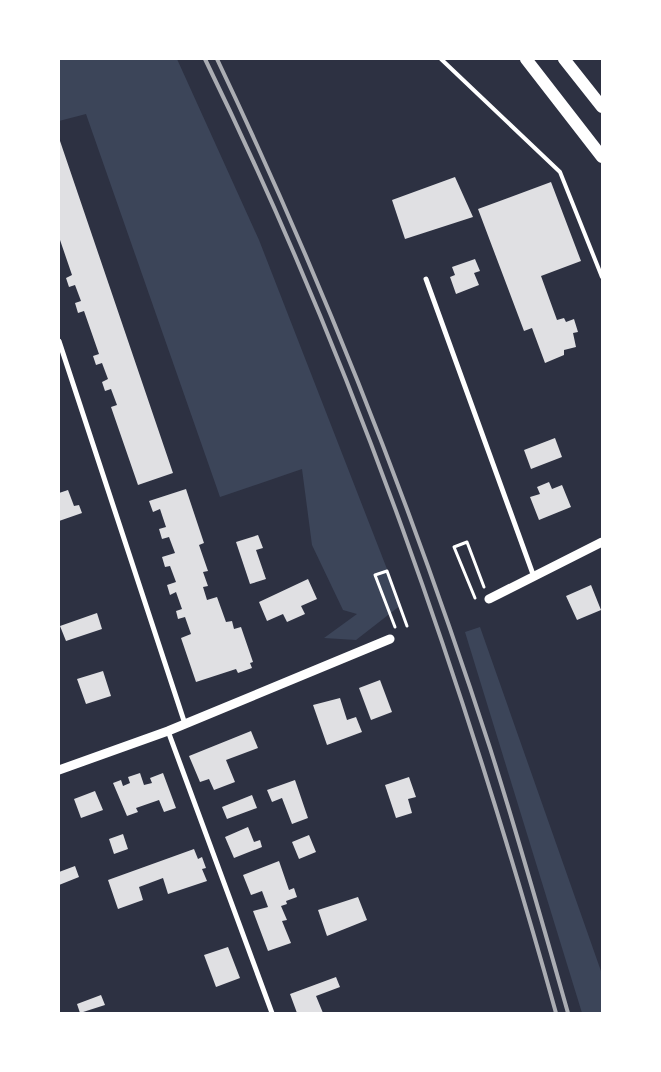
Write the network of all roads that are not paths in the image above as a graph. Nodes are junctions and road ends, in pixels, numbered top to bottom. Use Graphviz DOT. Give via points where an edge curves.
graph roads {
  1 [pos="441,59"];
  2 [pos="526,59"];
  3 [pos="564,59"];
  4 [pos="602,108"];
  5 [pos="602,157"];
  6 [pos="602,277"];
  7 [pos="426,279"];
  8 [pos="59,341"];
  9 [pos="602,542"];
  10 [pos="534,577"];
  11 [pos="489,599"];
  12 [pos="390,639"];
  13 [pos="185,724"];
  14 [pos="168,730"];
  15 [pos="59,770"];
  16 [pos="272,1013"];
  1 -- 6 [label="lane" via="560,172"];
  2 -- 5 [label="main road"];
  3 -- 4 [label="main road"];
  7 -- 10 [label="street"];
  8 -- 13 [label="street"];
  9 -- 10 [label="street"];
  10 -- 11 [label="street"];
  12 -- 13 [label="street"];
  13 -- 14 [label="street"];
  14 -- 15 [label="street"];
  14 -- 16 [label="street"];
}
